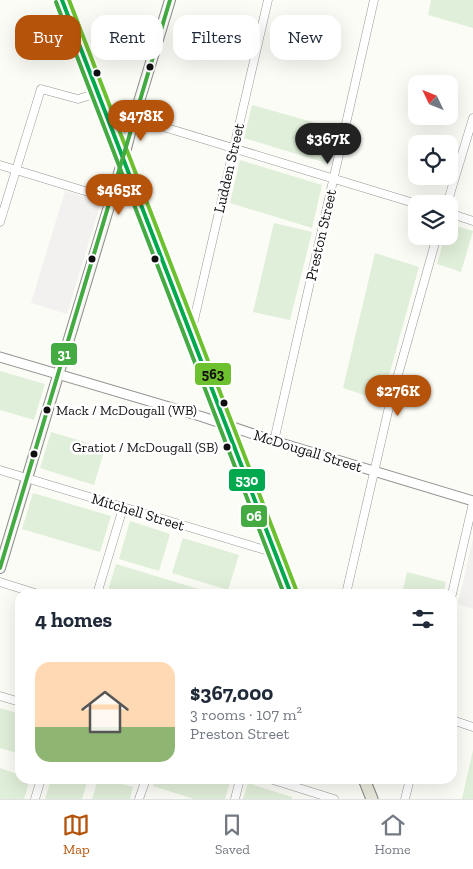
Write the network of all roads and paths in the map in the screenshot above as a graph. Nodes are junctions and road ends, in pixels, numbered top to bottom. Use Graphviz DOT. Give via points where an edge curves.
graph roads {
  1 [pos="62,0"];
  2 [pos="170,0"];
  3 [pos="268,0"];
  4 [pos="374,0"];
  5 [pos="98,93"];
  6 [pos="134,118"];
  7 [pos="473,118"];
  8 [pos="234,148"];
  9 [pos="124,160"];
  10 [pos="0,164"];
  11 [pos="16,169"];
  12 [pos="334,179"];
  13 [pos="450,195"];
  14 [pos="112,199"];
  15 [pos="408,201"];
  16 [pos="458,217"];
  17 [pos="473,221"];
  18 [pos="0,222"];
  19 [pos="434,245"];
  20 [pos="191,335"];
  21 [pos="0,357"];
  22 [pos="58,375"];
  23 [pos="226,424"];
  24 [pos="274,441"];
  25 [pos="0,470"];
  26 [pos="374,471"];
  27 [pos="27,478"];
  28 [pos="473,502"];
  29 [pos="123,508"];
  30 [pos="275,553"];
  31 [pos="0,568"];
  32 [pos="0,582"];
  33 [pos="22,589"];
  34 [pos="99,589"];
  35 [pos="289,589"];
  36 [pos="347,589"];
  37 [pos="453,589"];
  38 [pos="0,696"];
  39 [pos="15,700"];
  40 [pos="457,722"];
  41 [pos="473,727"];
  42 [pos="40,784"];
  43 [pos="144,784"];
  44 [pos="238,784"];
  45 [pos="284,784"];
  46 [pos="366,784"];
  47 [pos="409,784"];
  48 [pos="322,797"];
  49 [pos="35,799"];
  50 [pos="140,799"];
  51 [pos="234,799"];
  52 [pos="334,799"];
  53 [pos="372,799"];
  54 [pos="405,799"];
  1 -- 5 [label="main road"];
  2 -- 6 [label="main road"];
  3 -- 8 [label="street, Ludden Street"];
  4 -- 12 [label="street, Preston Street"];
  5 -- 9 [label="main road"];
  5 -- 11 [label="street" via="78,98 41,89"];
  6 -- 8 [label="street"];
  6 -- 9 [label="main road"];
  7 -- 13 [label="street"];
  8 -- 12 [label="street"];
  8 -- 20 [label="street, Ludden Street"];
  9 -- 14 [label="main road"];
  9 -- 20 [label="main road"];
  10 -- 11 [label="street"];
  11 -- 14 [label="street"];
  11 -- 18 [label="street"];
  12 -- 15 [label="street"];
  12 -- 24 [label="street, Preston Street"];
  14 -- 22 [label="main road"];
  16 -- 17 [label="street"];
  19 -- 26 [label="street"];
  20 -- 23 [label="main road"];
  21 -- 22 [label="street, McDougall Street"];
  22 -- 23 [label="street, McDougall Street"];
  22 -- 27 [label="main road"];
  23 -- 24 [label="street, McDougall Street"];
  23 -- 30 [label="main road"];
  24 -- 26 [label="street, McDougall Street"];
  25 -- 27 [label="street, Mitchell Street"];
  26 -- 28 [label="street, McDougall Street"];
  26 -- 36 [label="street"];
  27 -- 29 [label="street, Mitchell Street"];
  27 -- 31 [label="main road"];
  28 -- 37 [label="street"];
  29 -- 30 [label="street, Mitchell Street"];
  29 -- 34 [label="street"];
  30 -- 35 [label="main road"];
  32 -- 33 [label="street"];
  38 -- 39 [label="street"];
  40 -- 41 [label="street"];
  42 -- 49 [label="street"];
  43 -- 50 [label="street"];
  44 -- 51 [label="street"];
  45 -- 48 [label="street"];
  46 -- 53 [label="main road"];
  47 -- 54 [label="street"];
  48 -- 52 [label="street"];
}
